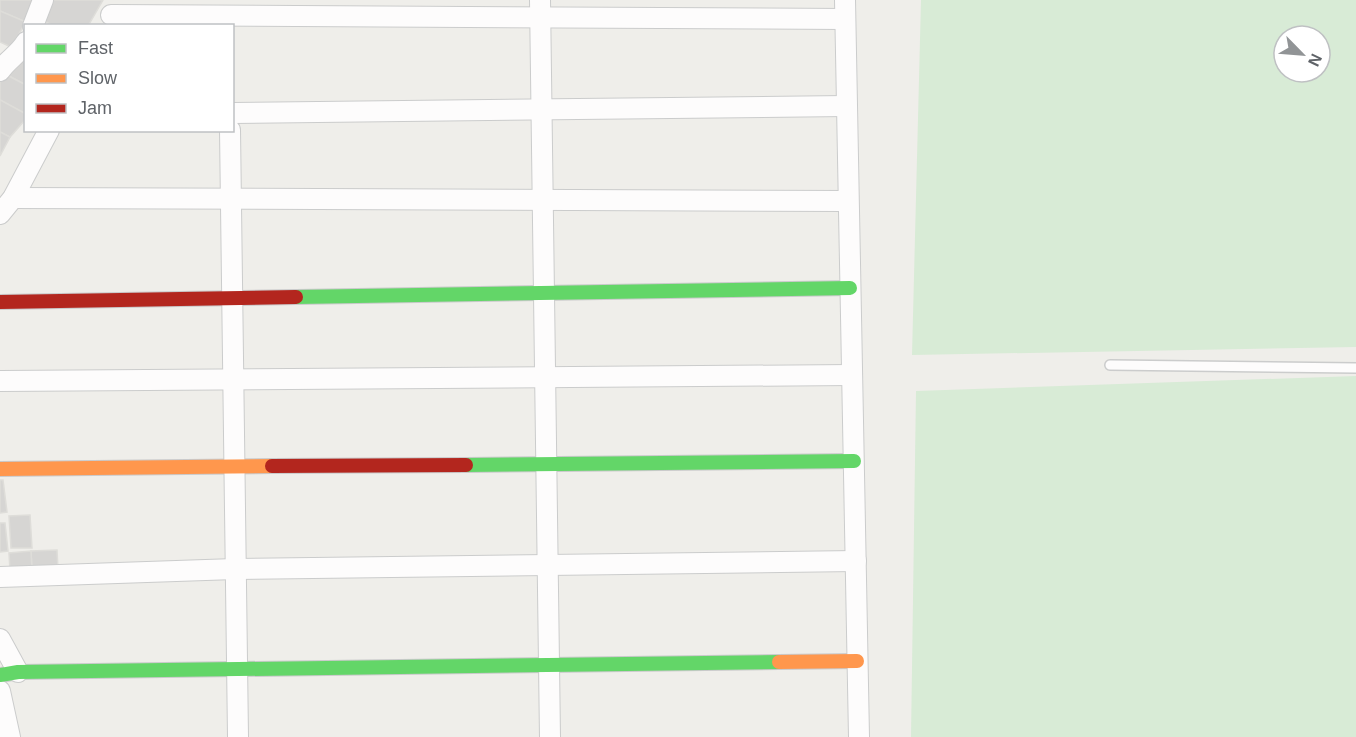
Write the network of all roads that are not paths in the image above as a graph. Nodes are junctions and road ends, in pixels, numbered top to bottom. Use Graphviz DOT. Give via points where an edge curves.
graph roads {
  1 [pos="43,0"];
  2 [pos="540,8"];
  3 [pos="845,10"];
  4 [pos="112,13"];
  5 [pos="229,14"];
  6 [pos="34,24"];
  7 [pos="24,45"];
  8 [pos="0,71"];
  9 [pos="846,106"];
  10 [pos="541,108"];
  11 [pos="234,112"];
  12 [pos="47,132"];
  13 [pos="230,132"];
  14 [pos="13,198"];
  15 [pos="232,198"];
  16 [pos="542,199"];
  17 [pos="848,201"];
  18 [pos="0,214"];
  19 [pos="850,288"];
  20 [pos="544,292"];
  21 [pos="232,297"];
  22 [pos="0,302"];
  23 [pos="1110,365"];
  24 [pos="1356,368"];
  25 [pos="852,375"];
  26 [pos="545,376"];
  27 [pos="233,379"];
  28 [pos="0,381"];
  29 [pos="854,461"];
  30 [pos="546,463"];
  31 [pos="234,466"];
  32 [pos="0,469"];
  33 [pos="855,561"];
  34 [pos="548,564"];
  35 [pos="235,569"];
  36 [pos="0,577"];
  37 [pos="0,639"];
  38 [pos="857,661"];
  39 [pos="549,664"];
  40 [pos="236,669"];
  41 [pos="9,674"];
  42 [pos="0,691"];
  43 [pos="10,737"];
  44 [pos="238,737"];
  45 [pos="550,737"];
  46 [pos="859,737"];
  1 -- 6 [label="street"];
  2 -- 3 [label="street"];
  2 -- 5 [label="street"];
  2 -- 10 [label="street"];
  3 -- 9 [label="street"];
  4 -- 5 [label="street"];
  7 -- 8 [label="street"];
  9 -- 10 [label="street"];
  9 -- 17 [label="street"];
  10 -- 11 [label="street"];
  10 -- 16 [label="street"];
  12 -- 14 [label="street"];
  13 -- 15 [label="street"];
  14 -- 15 [label="street"];
  14 -- 18 [label="street"];
  15 -- 16 [label="street"];
  15 -- 21 [label="street"];
  16 -- 17 [label="street"];
  16 -- 20 [label="street"];
  17 -- 19 [label="street"];
  19 -- 20 [label="street"];
  19 -- 25 [label="street"];
  20 -- 21 [label="street"];
  20 -- 26 [label="street"];
  21 -- 22 [label="street"];
  21 -- 27 [label="street"];
  23 -- 24 [label="lane"];
  25 -- 26 [label="street"];
  25 -- 29 [label="street"];
  26 -- 27 [label="street"];
  26 -- 30 [label="street"];
  27 -- 28 [label="street"];
  27 -- 31 [label="street"];
  29 -- 30 [label="street"];
  29 -- 33 [label="street"];
  30 -- 31 [label="street"];
  30 -- 34 [label="street"];
  31 -- 32 [label="street"];
  31 -- 35 [label="street"];
  33 -- 34 [label="street"];
  33 -- 38 [label="street"];
  34 -- 35 [label="street"];
  34 -- 39 [label="street"];
  35 -- 36 [label="street"];
  35 -- 40 [label="street"];
  37 -- 41 [label="street"];
  38 -- 39 [label="street"];
  38 -- 46 [label="street"];
  39 -- 40 [label="street"];
  39 -- 45 [label="street"];
  40 -- 41 [label="street"];
  40 -- 44 [label="street"];
  42 -- 43 [label="street"];
}
